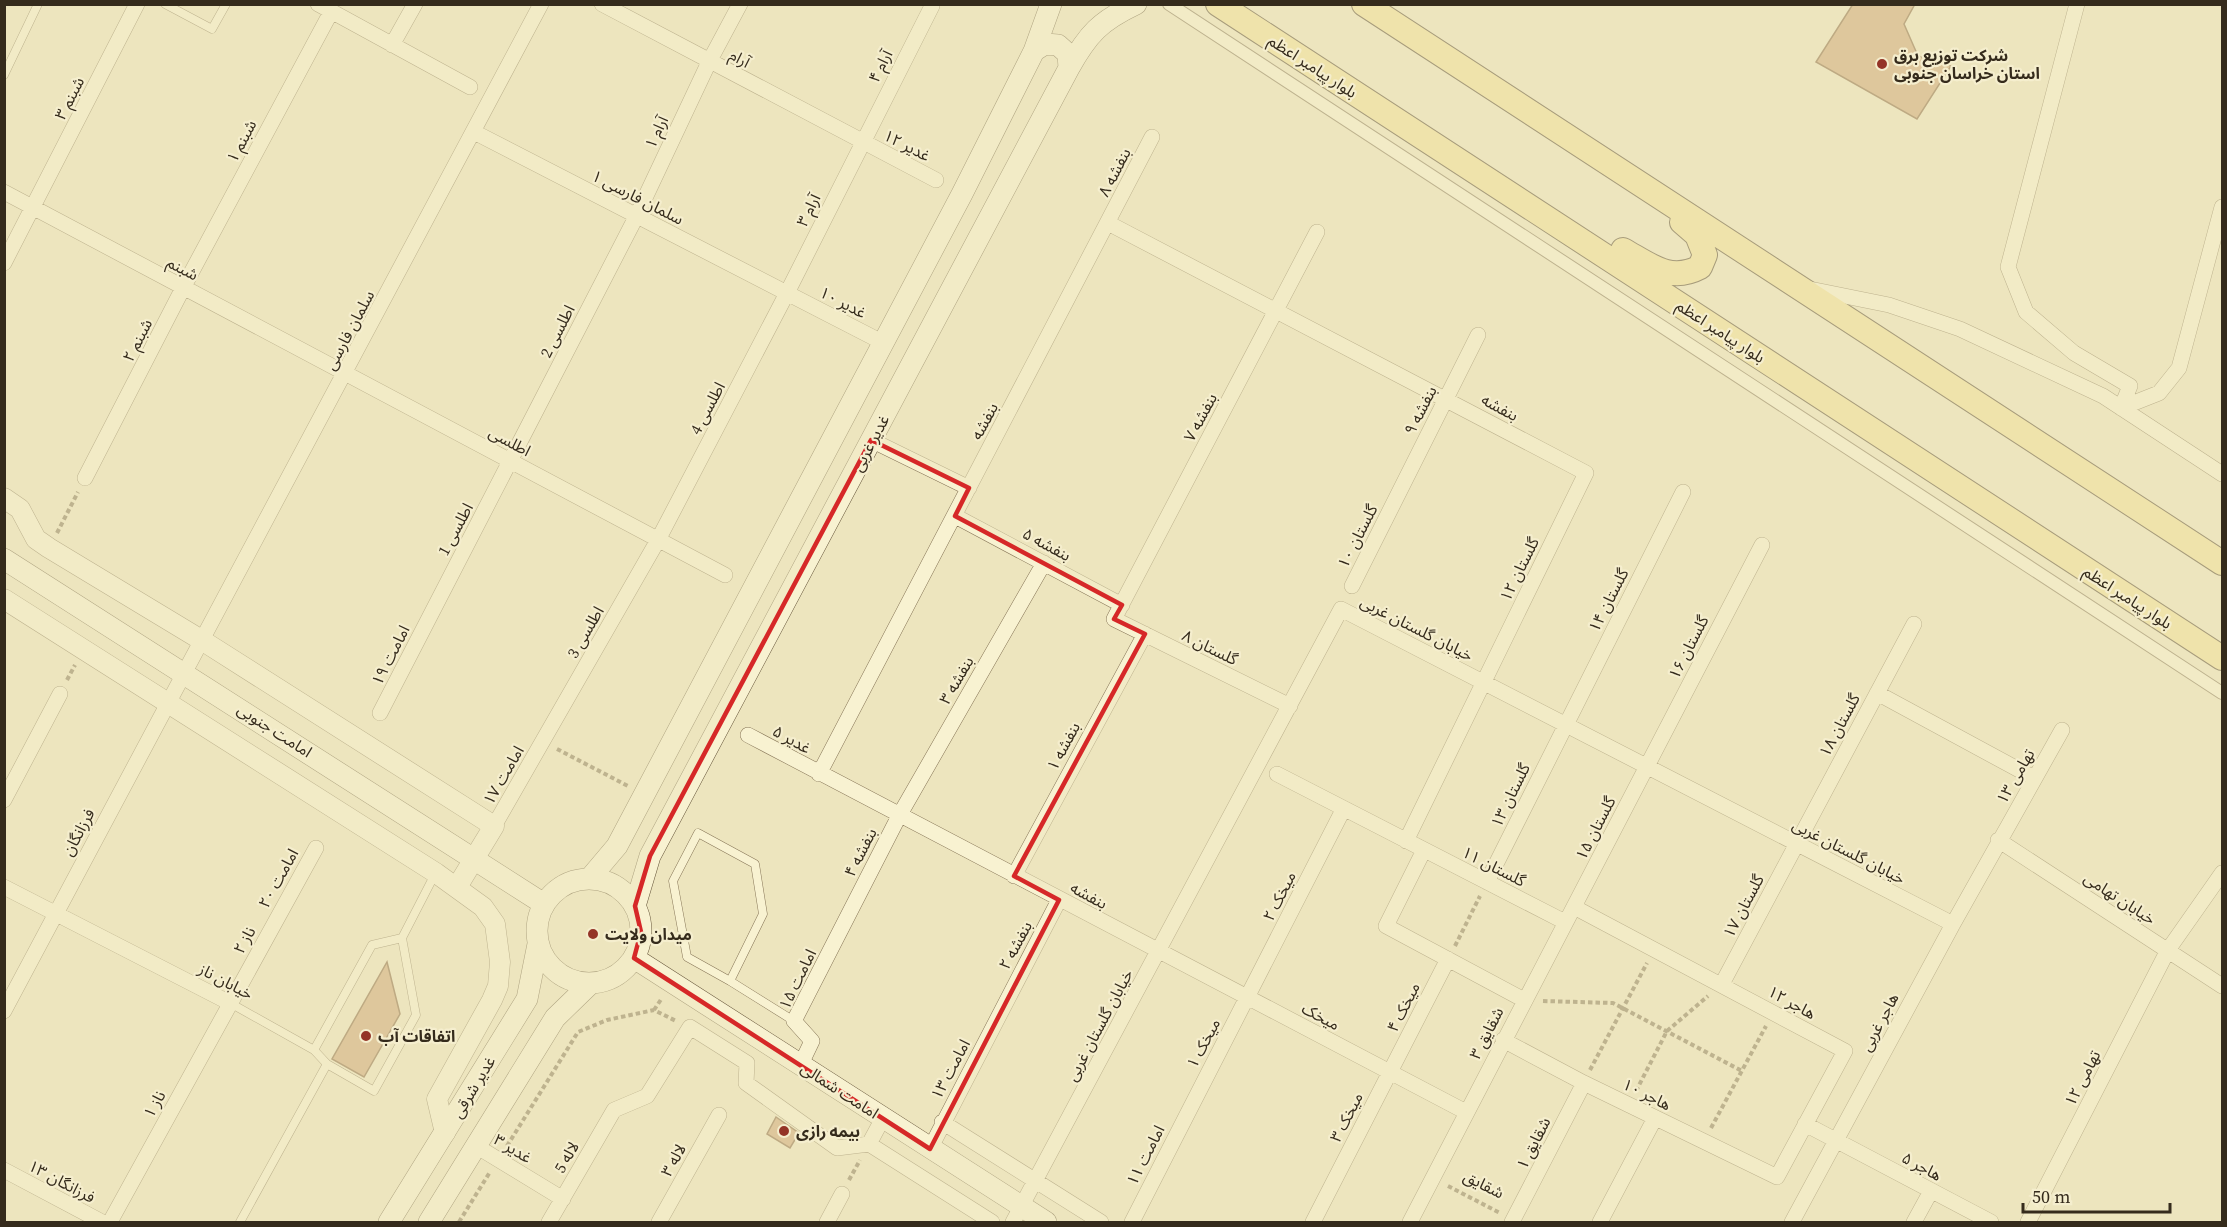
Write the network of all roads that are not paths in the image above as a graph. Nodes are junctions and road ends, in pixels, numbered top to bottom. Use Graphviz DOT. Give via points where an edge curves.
graph roads {
  1 [pos="39,4"];
  2 [pos="137,4"];
  3 [pos="165,4"];
  4 [pos="226,4"];
  5 [pos="415,4"];
  6 [pos="541,4"];
  7 [pos="602,4"];
  8 [pos="740,4"];
  9 [pos="1051,4"];
  10 [pos="1136,4"];
  11 [pos="1169,4"];
  12 [pos="1364,4"];
  13 [pos="2077,4"];
  14 [pos="1217,5"];
  15 [pos="932,6"];
  16 [pos="325,8"];
  17 [pos="392,45"];
  18 [pos="1034,51"];
  19 [pos="710,62"];
  20 [pos="1069,68"];
  21 [pos="4,75"];
  22 [pos="470,87"];
  23 [pos="474,132"];
  24 [pos="1152,137"];
  25 [pos="861,142"];
  26 [pos="936,180"];
  27 [pos="1639,185"];
  28 [pos="1506,190"];
  29 [pos="4,192"];
  30 [pos="2223,207"];
  31 [pos="33,208"];
  32 [pos="636,217"];
  33 [pos="1108,223"];
  34 [pos="1317,232"];
  35 [pos="4,263"];
  36 [pos="1793,285"];
  37 [pos="183,288"];
  38 [pos="787,293"];
  39 [pos="1276,311"];
  40 [pos="1479,335"];
  41 [pos="882,342"];
  42 [pos="345,375"];
  43 [pos="1445,399"];
  44 [pos="2121,408"];
  45 [pos="871,440"];
  46 [pos="510,461"];
  47 [pos="1586,472"];
  48 [pos="2223,474"];
  49 [pos="85,478"];
  50 [pos="969,488"];
  51 [pos="1683,492"];
  52 [pos="4,498"];
  53 [pos="1395,502"];
  54 [pos="955,516"];
  55 [pos="658,540"];
  56 [pos="1762,545"];
  57 [pos="4,559"];
  58 [pos="1044,563"];
  59 [pos="2223,563"];
  60 [pos="725,575"];
  61 [pos="1352,586"];
  62 [pos="4,599"];
  63 [pos="1122,605"];
  64 [pos="431,613"];
  65 [pos="1114,619"];
  66 [pos="1914,624"];
  67 [pos="1144,634"];
  68 [pos="203,641"];
  69 [pos="2223,658"];
  70 [pos="184,672"];
  71 [pos="1483,682"];
  72 [pos="1876,693"];
  73 [pos="2223,693"];
  74 [pos="60,694"];
  75 [pos="167,702"];
  76 [pos="1290,706"];
  77 [pos="380,713"];
  78 [pos="1565,724"];
  79 [pos="2062,730"];
  80 [pos="748,735"];
  81 [pos="543,742"];
  82 [pos="1647,766"];
  83 [pos="819,774"];
  84 [pos="1277,774"];
  85 [pos="2034,778"];
  86 [pos="4,800"];
  87 [pos="1343,810"];
  88 [pos="899,816"];
  89 [pos="494,826"];
  90 [pos="1998,840"];
  91 [pos="1406,841"];
  92 [pos="1796,843"];
  93 [pos="316,848"];
  94 [pos="1424,850"];
  95 [pos="475,859"];
  96 [pos="436,873"];
  97 [pos="2223,873"];
  98 [pos="1014,876"];
  99 [pos="590,879"];
  100 [pos="1487,882"];
  101 [pos="4,887"];
  102 [pos="457,887"];
  103 [pos="1059,900"];
  104 [pos="544,904"];
  105 [pos="635,906"];
  106 [pos="853,906"];
  107 [pos="1574,907"];
  108 [pos="55,913"];
  109 [pos="1565,922"];
  110 [pos="1953,924"];
  111 [pos="273,926"];
  112 [pos="402,938"];
  113 [pos="538,944"];
  114 [pos="2168,950"];
  115 [pos="1159,951"];
  116 [pos="634,958"];
  117 [pos="1448,959"];
  118 [pos="730,981"];
  119 [pos="591,983"];
  120 [pos="1722,984"];
  121 [pos="2223,986"];
  122 [pos="1247,998"];
  123 [pos="1524,1000"];
  124 [pos="230,1003"];
  125 [pos="1003,1007"];
  126 [pos="4,1011"];
  127 [pos="794,1021"];
  128 [pos="1503,1040"];
  129 [pos="314,1050"];
  130 [pos="327,1064"];
  131 [pos="801,1064"];
  132 [pos="1389,1072"];
  133 [pos="1584,1083"];
  134 [pos="1191,1104"];
  135 [pos="1466,1112"];
  136 [pos="719,1114"];
  137 [pos="883,1118"];
  138 [pos="1655,1118"];
  139 [pos="942,1122"];
  140 [pos="1805,1124"];
  141 [pos="445,1132"];
  142 [pos="1836,1141"];
  143 [pos="869,1144"];
  144 [pos="476,1146"];
  145 [pos="930,1149"];
  146 [pos="4,1170"];
  147 [pos="1035,1182"];
  148 [pos="1930,1191"];
  149 [pos="842,1194"];
  150 [pos="563,1199"];
  151 [pos="1017,1215"];
  152 [pos="102,1222"];
  153 [pos="110,1222"];
  154 [pos="240,1222"];
  155 [pos="389,1222"];
  156 [pos="429,1222"];
  157 [pos="549,1222"];
  158 [pos="659,1222"];
  159 [pos="827,1222"];
  160 [pos="992,1222"];
  161 [pos="1046,1222"];
  162 [pos="1101,1222"];
  163 [pos="1132,1222"];
  164 [pos="1313,1222"];
  165 [pos="1410,1222"];
  166 [pos="1515,1222"];
  167 [pos="1600,1222"];
  168 [pos="1792,1222"];
  169 [pos="1914,1222"];
  170 [pos="1991,1222"];
  171 [pos="2028,1222"];
  1 -- 21 [label="lane"];
  2 -- 31 [label="street, شبنم ۳"];
  3 -- 4 [label="lane" via="212,29"];
  5 -- 17 [label="street"];
  6 -- 23 [label="street, سلمان فارسی"];
  7 -- 19 [label="street, آرام"];
  8 -- 19 [label="street, آرام ۱"];
  9 -- 18 [label="main road"];
  10 -- 20 [label="main road, غدیر غربی" via="1110,16 1084,40"];
  11 -- 73 [label="street"];
  12 -- 27 [label="main road"];
  13 -- 44 [label="street" via="2008,267 2026,312 2074,353 2130,386"];
  14 -- 28 [label="main road, بلوار پیامبر اعظم"];
  15 -- 25 [label="street, آرام ۴"];
  16 -- 17 [label="street"];
  16 -- 37 [label="street, شبنم ۱"];
  17 -- 22 [label="street"];
  18 -- 20 [label="main road" via="1045,44 1058,45 1068,54"];
  18 -- 41 [label="main road"];
  19 -- 25 [label="street, آرام"];
  19 -- 32 [label="street, آرام ۱"];
  20 -- 45 [label="main road, غدیر غربی"];
  23 -- 32 [label="street, سلمان فارسی ۱"];
  23 -- 42 [label="street, سلمان فارسی"];
  24 -- 33 [label="street, بنفشه ۸"];
  25 -- 26 [label="street, غدیر ۱۲"];
  25 -- 38 [label="street, آرام ۳"];
  27 -- 28 [label="main road" via="1697,235 1705,255 1700,267 1670,275"];
  27 -- 36 [label="main road"];
  28 -- 69 [label="main road, بلوار پیامبر اعظم"];
  29 -- 31 [label="street, شبنم"];
  30 -- 44 [label="street" via="2179,368 2159,393"];
  31 -- 35 [label="street, شبنم ۳"];
  31 -- 37 [label="street, شبنم"];
  32 -- 38 [label="street, سلمان فارسی ۱"];
  32 -- 46 [label="street, اطلسی 2"];
  33 -- 39 [label="street, بنفشه"];
  33 -- 50 [label="street, بنفشه"];
  34 -- 39 [label="street, بنفشه ۷"];
  36 -- 44 [label="street" via="1889,305 1960,329"];
  36 -- 59 [label="main road"];
  37 -- 42 [label="street, شبنم"];
  37 -- 49 [label="street, شبنم ۲"];
  38 -- 41 [label="street, غدیر ۱۰"];
  38 -- 55 [label="street, اطلسی 4"];
  39 -- 43 [label="street, بنفشه"];
  39 -- 63 [label="street, بنفشه ۷"];
  40 -- 43 [label="street, بنفشه ۹"];
  41 -- 99 [label="main road" via="617,846"];
  42 -- 46 [label="street, اطلسی"];
  42 -- 68 [label="street, سلمان فارسی"];
  43 -- 47 [label="street, بنفشه"];
  43 -- 53 [label="street, بنفشه ۹"];
  44 -- 48 [label="street"];
  45 -- 50 [label="street"];
  45 -- 105 [label="main road, غدیر غربی" via="650,856"];
  46 -- 55 [label="street, اطلسی"];
  46 -- 64 [label="street, اطلسی 1"];
  47 -- 71 [label="street, گلستان ۱۲"];
  50 -- 54 [label="street, بنفشه"];
  51 -- 78 [label="street, گلستان ۱۴"];
  52 -- 68 [label="street" via="20,509 36,539"];
  53 -- 61 [label="street, گلستان ۱۰"];
  54 -- 58 [label="street, بنفشه ۵"];
  54 -- 83 [label="street, بنفشه"];
  55 -- 60 [label="street, اطلسی"];
  55 -- 81 [label="street, اطلسی 3"];
  56 -- 82 [label="street, گلستان ۱۶"];
  57 -- 70 [label="main road, امامت جنوبی"];
  58 -- 63 [label="street, بنفشه ۵"];
  58 -- 88 [label="street, بنفشه ۳"];
  62 -- 75 [label="street"];
  63 -- 65 [label="street, بنفشه ۷"];
  64 -- 77 [label="street, امامت ۱۹"];
  65 -- 67 [label="street, گلستان ۸"];
  66 -- 72 [label="street, گلستان ۱۸"];
  67 -- 76 [label="street, گلستان ۸"];
  67 -- 98 [label="street, بنفشه ۱"];
  68 -- 70 [label="street, سلمان فارسی"];
  68 -- 89 [label="street"];
  70 -- 75 [label="street, فرزانگان"];
  70 -- 95 [label="main road, امامت جنوبی"];
  71 -- 76 [label="street, خیابان گلستان غربی" via="1341,609"];
  71 -- 78 [label="street, خیابان گلستان غربی"];
  71 -- 91 [label="street"];
  72 -- 85 [label="street"];
  72 -- 92 [label="street, گلستان ۱۸"];
  74 -- 86 [label="street"];
  75 -- 96 [label="street"];
  75 -- 108 [label="street, فرزانگان"];
  76 -- 115 [label="street, خیابان گلستان غربی"];
  78 -- 82 [label="street, خیابان گلستان غربی"];
  78 -- 100 [label="street, گلستان ۱۳"];
  79 -- 85 [label="street, تهامی ۱۳"];
  80 -- 83 [label="street, غدیر ۵"];
  81 -- 89 [label="street, امامت ۱۷"];
  82 -- 92 [label="street, خیابان گلستان غربی"];
  82 -- 107 [label="street, گلستان ۱۵"];
  83 -- 88 [label="street, بنفشه"];
  84 -- 87 [label="street, گلستان ۱۱"];
  85 -- 90 [label="street, تهامی ۱۳"];
  87 -- 91 [label="street, گلستان ۱۱"];
  87 -- 122 [label="street, میخک ۲"];
  88 -- 98 [label="street, بنفشه"];
  88 -- 106 [label="street, بنفشه ۴"];
  89 -- 95 [label="street"];
  90 -- 110 [label="street, هاجر غربی"];
  90 -- 114 [label="street, خیابان تهامی"];
  91 -- 94 [label="street, گلستان ۱۱"];
  92 -- 110 [label="street, خیابان گلستان غربی"];
  92 -- 120 [label="street, گلستان ۱۷"];
  93 -- 111 [label="street, امامت ۲۰"];
  94 -- 100 [label="street, گلستان ۱۱"];
  94 -- 117 [label="street" via="1386,926"];
  95 -- 102 [label="street"];
  95 -- 104 [label="main road, امامت جنوبی"];
  96 -- 102 [label="street"];
  96 -- 112 [label="lane"];
  97 -- 114 [label="street, تهامی ۱۲"];
  98 -- 103 [label="street, بنفشه"];
  99 -- 104 [label="main road" via="564,885"];
  99 -- 105 [label="main road" via="616,886"];
  100 -- 109 [label="street, گلستان ۱۱"];
  101 -- 108 [label="street, خیابان ناز"];
  102 -- 141 [label="street" via="483,907 495,924 500,962 492,1000 436,1099"];
  103 -- 115 [label="street, بنفشه"];
  103 -- 125 [label="street, بنفشه ۲"];
  104 -- 113 [label="main road" via="537,930"];
  105 -- 116 [label="main road" via="641,932"];
  106 -- 127 [label="street, امامت ۱۵"];
  107 -- 109 [label="street, شقایق ۳"];
  107 -- 120 [label="street, هاجر ۱۲"];
  108 -- 124 [label="street, خیابان ناز"];
  108 -- 126 [label="street, فرزانگان"];
  109 -- 123 [label="street, شقایق ۳"];
  110 -- 142 [label="street, هاجر غربی"];
  111 -- 124 [label="street, ناز ۲"];
  112 -- 129 [label="lane" via="372,945"];
  112 -- 130 [label="lane, خیابان ناز" via="416,1015 374,1091"];
  113 -- 119 [label="main road" via="551,967 562,976"];
  113 -- 141 [label="main road, غدیر شرقی" via="527,999"];
  114 -- 121 [label="street, خیابان تهامی"];
  114 -- 171 [label="street, تهامی ۱۲"];
  115 -- 122 [label="street, میخک"];
  115 -- 147 [label="street, خیابان گلستان غربی"];
  116 -- 119 [label="main road" via="614,977"];
  116 -- 131 [label="main road, امامت شمالی"];
  117 -- 123 [label="street"];
  117 -- 132 [label="street, میخک ۴"];
  118 -- 118 [label="lane" via="764,914 755,864 698,833 673,881 687,957"];
  118 -- 127 [label="lane"];
  119 -- 144 [label="main road, غدیر شرقی" via="555,1018"];
  120 -- 140 [label="street, هاجر ۱۲" via="1845,1051"];
  122 -- 132 [label="street, میخک"];
  122 -- 134 [label="street, میخک ۱"];
  123 -- 128 [label="street, شقایق ۳"];
  124 -- 129 [label="lane, خیابان ناز"];
  124 -- 153 [label="street, ناز ۱"];
  125 -- 139 [label="street, امامت ۱۳"];
  127 -- 131 [label="street, امامت ۱۵" via="812,1041"];
  128 -- 133 [label="street, هاجر ۱۰"];
  128 -- 135 [label="street, شقایق ۳"];
  129 -- 130 [label="lane, خیابان ناز"];
  130 -- 154 [label="lane"];
  131 -- 137 [label="main road, امامت شمالی"];
  132 -- 135 [label="street, میخک"];
  132 -- 164 [label="street, میخک ۳"];
  133 -- 138 [label="street, هاجر ۱۰"];
  133 -- 166 [label="street, شقایق ۱"];
  134 -- 163 [label="street, امامت ۱۱"];
  135 -- 165 [label="street, شقایق ۳"];
  136 -- 158 [label="street, لاله ۳"];
  137 -- 143 [label="street"];
  137 -- 145 [label="main road, امامت شمالی"];
  138 -- 140 [label="street, هاجر ۱۰" via="1777,1177"];
  138 -- 167 [label="street"];
  139 -- 145 [label="street, امامت ۱۳"];
  139 -- 147 [label="street"];
  140 -- 142 [label="street, هاجر ۵"];
  141 -- 155 [label="main road, غدیر شرقی"];
  142 -- 148 [label="street, هاجر ۵"];
  142 -- 168 [label="street, هاجر غربی"];
  143 -- 150 [label="street, لاله 5" via="837,1148 746,1083 747,1063 690,1028 647,1096 614,1110"];
  143 -- 160 [label="street"];
  144 -- 150 [label="street, غدیر ۳"];
  144 -- 156 [label="main road, غدیر شرقی"];
  145 -- 151 [label="main road, امامت شمالی"];
  146 -- 152 [label="street, فرزانگان ۱۳"];
  147 -- 151 [label="street, خیابان گلستان غربی"];
  147 -- 162 [label="street"];
  148 -- 169 [label="street"];
  148 -- 170 [label="street, هاجر ۵"];
  149 -- 159 [label="street"];
  150 -- 157 [label="street, لاله 5"];
  151 -- 161 [label="main road, امامت شمالی"];
}
